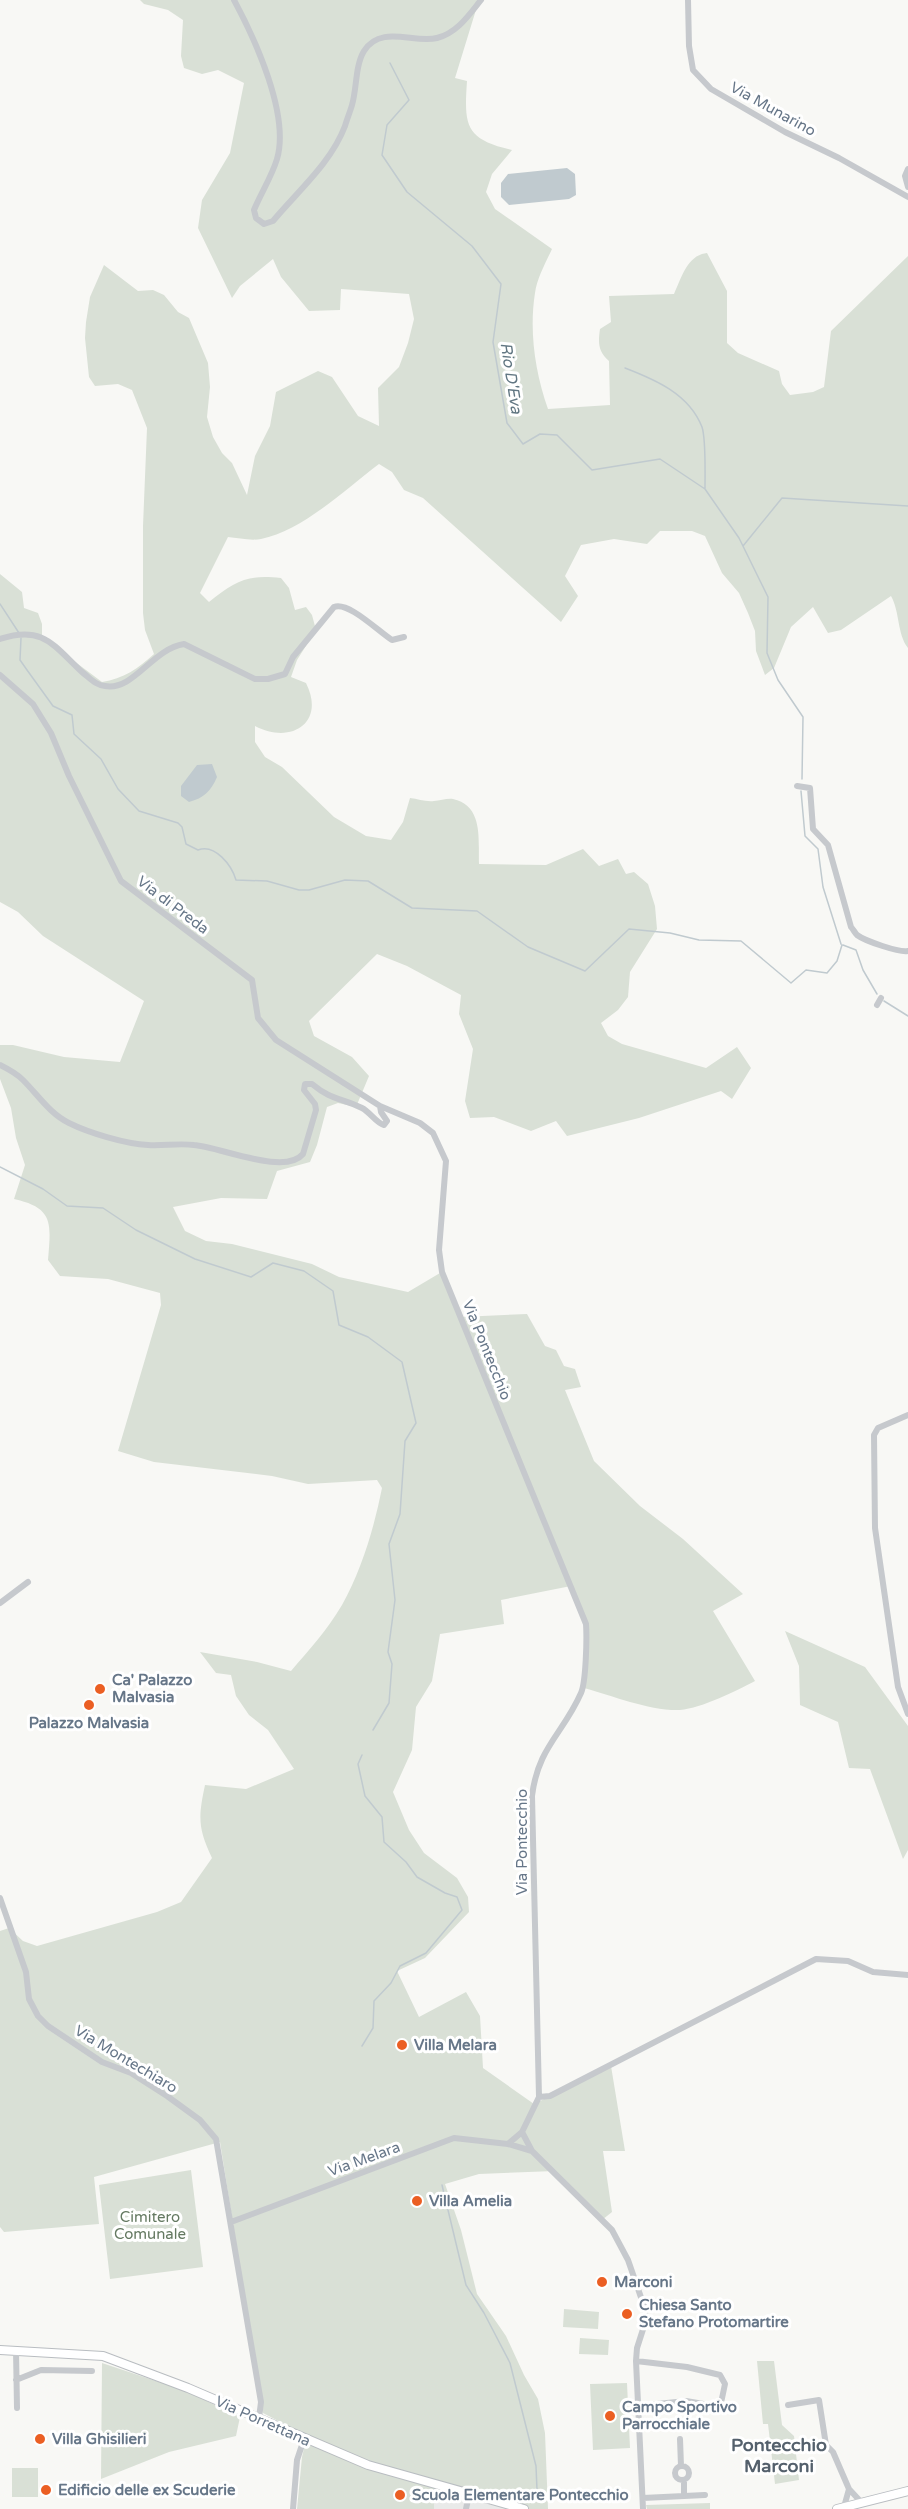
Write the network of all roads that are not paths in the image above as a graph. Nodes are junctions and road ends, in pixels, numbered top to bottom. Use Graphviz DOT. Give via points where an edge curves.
graph roads {
  1 [pos="234,0"];
  2 [pos="481,0"];
  3 [pos="688,0"];
  4 [pos="908,169"];
  5 [pos="908,187"];
  6 [pos="908,197"];
  7 [pos="404,637"];
  8 [pos="0,639"];
  9 [pos="0,675"];
  10 [pos="797,786"];
  11 [pos="908,951"];
  12 [pos="881,998"];
  13 [pos="877,1005"];
  14 [pos="0,1065"];
  15 [pos="380,1106"];
  16 [pos="908,1415"];
  17 [pos="28,1582"];
  18 [pos="0,1603"];
  19 [pos="908,1714"];
  20 [pos="0,1898"];
  21 [pos="908,1975"];
  22 [pos="539,2097"];
  23 [pos="522,2132"];
  24 [pos="508,2144"];
  25 [pos="531,2151"];
  26 [pos="231,2222"];
  27 [pos="0,2350"];
  28 [pos="16,2350"];
  29 [pos="636,2361"];
  30 [pos="92,2371"];
  31 [pos="16,2380"];
  32 [pos="788,2405"];
  33 [pos="638,2406"];
  34 [pos="17,2408"];
  35 [pos="260,2418"];
  36 [pos="304,2439"];
  37 [pos="680,2439"];
  38 [pos="826,2445"];
  39 [pos="799,2450"];
  40 [pos="849,2489"];
  41 [pos="908,2491"];
  42 [pos="469,2494"];
  43 [pos="705,2495"];
  44 [pos="684,2496"];
  45 [pos="642,2498"];
  46 [pos="859,2505"];
  47 [pos="841,2508"];
  48 [pos="293,2509"];
  49 [pos="466,2509"];
  50 [pos="524,2509"];
  51 [pos="643,2509"];
  1 -- 2 [label="street" via="263,63 280,135 277,159 254,210 256,218 264,224 273,221 325,163 352,104 365,50 390,36 439,38 458,28"];
  3 -- 6 [label="street, Via Munarino" via="688,46 693,70 711,89"];
  4 -- 5 [label="street"];
  7 -- 8 [label="street" via="392,640 350,608 339,605 293,657 285,674 255,679 184,645 163,651 126,683 108,687 97,684 46,639 33,634"];
  9 -- 15 [label="street, Via di Preda" via="33,704 51,734 121,881 252,980 258,1018 276,1040"];
  10 -- 11 [label="street" via="810,788 813,829 828,845 857,935 900,952"];
  12 -- 13 [label="street"];
  14 -- 15 [label="street" via="21,1079 57,1116 119,1142 195,1145 271,1161 290,1162 303,1154 316,1110 304,1090 305,1084 312,1083 325,1095 362,1108 384,1125 387,1120"];
  15 -- 22 [label="street, Via Pontecchio" via="420,1123 433,1134 447,1161 439,1251 442,1272 586,1624 582,1692 544,1752 532,1796"];
  16 -- 19 [label="street" via="878,1428 874,1435 874,1470 875,1528 898,1687"];
  17 -- 18 [label="street"];
  20 -- 26 [label="street, Via Montechiaro" via="26,1972 29,1999 38,2016 102,2062 130,2073 200,2120 216,2139"];
  21 -- 22 [label="street" via="873,1972 848,1961 816,1959 550,2096"];
  22 -- 23 [label="street, Via Pontecchio"];
  23 -- 24 [label="street"];
  23 -- 25 [label="street"];
  24 -- 25 [label="street, Via Melara"];
  24 -- 26 [label="street, Via Melara" via="454,2138"];
  25 -- 29 [label="street" via="612,2230 628,2260 646,2320"];
  26 -- 35 [label="street, Via Montechiaro" via="261,2402"];
  27 -- 28 [label="main road, Via Porrettana"];
  28 -- 31 [label="street"];
  28 -- 35 [label="main road, Via Porrettana" via="103,2356"];
  29 -- 33 [label="street"];
  29 -- 33 [label="street" via="720,2375 725,2384 721,2403 715,2406 686,2402"];
  30 -- 31 [label="street" via="41,2370"];
  31 -- 34 [label="street"];
  32 -- 38 [label="street" via="819,2400"];
  33 -- 45 [label="street"];
  35 -- 36 [label="main road, Via Porrettana"];
  36 -- 42 [label="main road, Via Porrettana" via="378,2469"];
  36 -- 48 [label="street" via="297,2460"];
  37 -- 44 [label="street" via="681,2466 675,2475 684,2480"];
  38 -- 39 [label="street"];
  38 -- 40 [label="street"];
  40 -- 46 [label="street"];
  40 -- 47 [label="street"];
  41 -- 46 [label="main road"];
  42 -- 49 [label="street"];
  42 -- 50 [label="main road, Via Porrettana"];
  43 -- 44 [label="street"];
  44 -- 45 [label="street"];
  45 -- 51 [label="street"];
  46 -- 47 [label="main road"];
}
